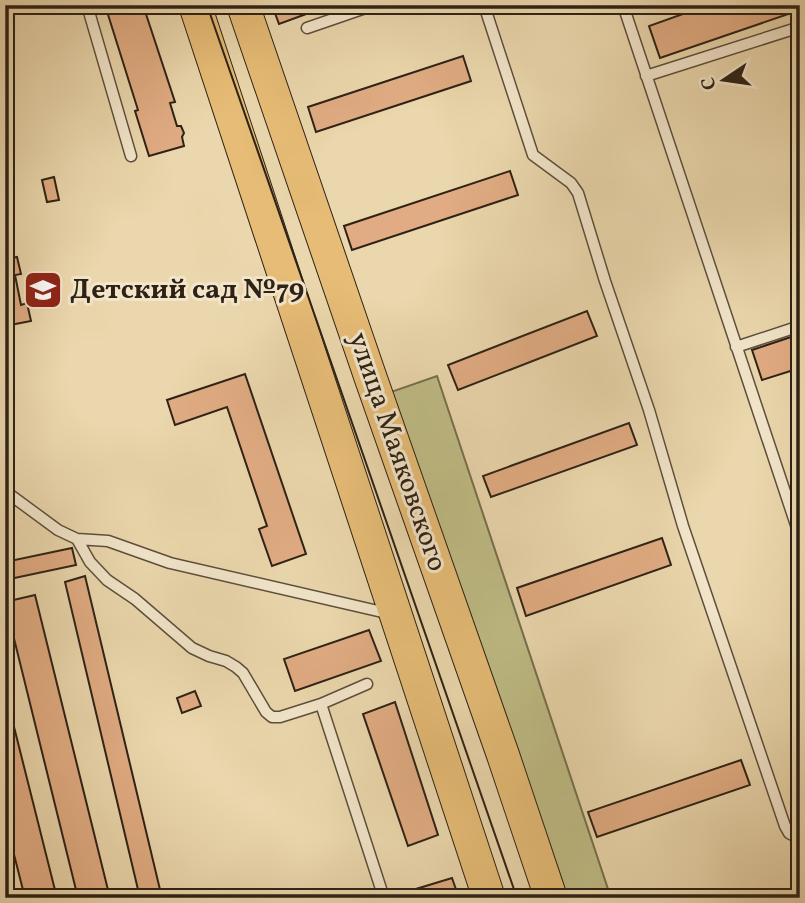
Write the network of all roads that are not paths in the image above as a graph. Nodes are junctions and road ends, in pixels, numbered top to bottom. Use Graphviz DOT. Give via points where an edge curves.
graph roads {
  1 [pos="87,5"];
  2 [pos="195,5"];
  3 [pos="243,5"];
  4 [pos="374,5"];
  5 [pos="484,5"];
  6 [pos="623,5"];
  7 [pos="800,27"];
  8 [pos="307,28"];
  9 [pos="646,76"];
  10 [pos="131,156"];
  11 [pos="800,326"];
  12 [pos="736,347"];
  13 [pos="5,491"];
  14 [pos="798,530"];
  15 [pos="77,539"];
  16 [pos="397,615"];
  17 [pos="367,684"];
  18 [pos="321,704"];
  19 [pos="800,839"];
  20 [pos="384,898"];
  21 [pos="489,898"];
  22 [pos="551,898"];
  1 -- 10 [label="lane"];
  2 -- 16 [label="main road, улица Маяковского"];
  3 -- 22 [label="main road, улица Маяковского"];
  4 -- 8 [label="lane"];
  5 -- 19 [label="lane" via="533,155 578,193 682,526 780,813 789,833"];
  6 -- 9 [label="lane"];
  7 -- 9 [label="lane"];
  9 -- 12 [label="lane"];
  11 -- 12 [label="lane"];
  12 -- 14 [label="lane"];
  13 -- 15 [label="lane"];
  15 -- 16 [label="lane" via="108,541 170,563"];
  15 -- 18 [label="lane" via="107,580 192,648 236,667 268,715 276,718"];
  16 -- 21 [label="main road, улица Маяковского"];
  17 -- 18 [label="lane"];
  18 -- 20 [label="lane"];
}
